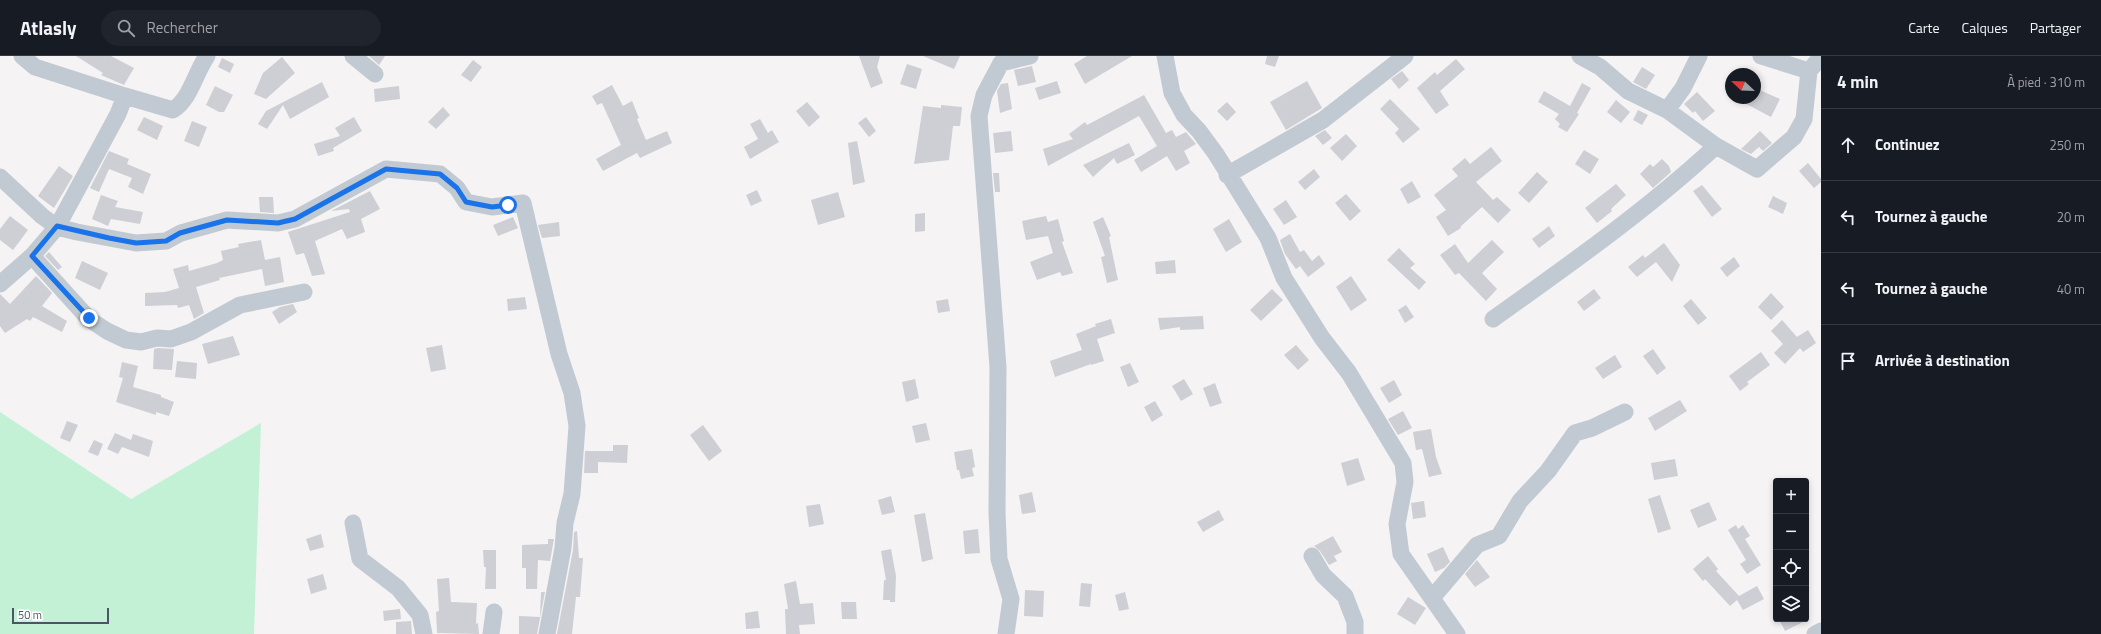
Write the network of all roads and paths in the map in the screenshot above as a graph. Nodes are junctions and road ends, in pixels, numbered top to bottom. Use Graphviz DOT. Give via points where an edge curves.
graph roads {
  1 [pos="22,56"];
  2 [pos="207,56"];
  3 [pos="353,56"];
  4 [pos="1030,56"];
  5 [pos="1165,56"];
  6 [pos="1405,56"];
  7 [pos="1580,56"];
  8 [pos="1699,56"];
  9 [pos="1761,56"];
  10 [pos="1821,57"];
  11 [pos="1809,72"];
  12 [pos="375,74"];
  13 [pos="125,96"];
  14 [pos="1667,110"];
  15 [pos="1716,146"];
  16 [pos="1227,176"];
  17 [pos="0,178"];
  18 [pos="57,226"];
  19 [pos="32,256"];
  20 [pos="0,284"];
  21 [pos="304,292"];
  22 [pos="1493,319"];
  23 [pos="1625,412"];
  24 [pos="353,523"];
  25 [pos="1312,556"];
  26 [pos="1432,598"];
  27 [pos="494,612"];
  28 [pos="1821,631"];
  29 [pos="424,634"];
  30 [pos="491,634"];
  31 [pos="547,634"];
  32 [pos="1006,634"];
  33 [pos="1355,634"];
  34 [pos="1457,634"];
  35 [pos="1815,634"];
  1 -- 13 [label="street" via="35,67"];
  2 -- 13 [label="street" via="198,69 186,98 173,110"];
  3 -- 12 [label="street"];
  4 -- 32 [label="street" via="1001,63 984,95 979,116 998,367 999,559 1011,599"];
  5 -- 16 [label="street" via="1172,93 1184,115 1208,143"];
  6 -- 16 [label="street" via="1323,120"];
  7 -- 14 [label="street" via="1600,67 1628,91"];
  8 -- 14 [label="street" via="1683,88"];
  9 -- 11 [label="street"];
  10 -- 11 [label="street"];
  11 -- 15 [label="street" via="1804,119 1794,137 1757,169"];
  13 -- 18 [label="street" via="118,114"];
  14 -- 15 [label="street"];
  15 -- 22 [label="street" via="1673,186 1621,227"];
  16 -- 26 [label="street" via="1268,238 1284,278 1322,338 1349,373 1403,463 1405,482 1397,524 1400,554"];
  17 -- 18 [label="street" via="42,216"];
  18 -- 19 [label="street"];
  18 -- 31 [label="street" via="136,243 166,241 180,233 227,220 278,223 295,219 386,169 440,174 457,188 466,202 492,207 524,203 559,354 572,394 577,426 572,494"];
  19 -- 20 [label="street"];
  19 -- 21 [label="street" via="89,318 106,331 126,340 141,342 191,332 240,305"];
  23 -- 26 [label="street" via="1575,433 1548,471 1520,501 1500,536 1477,545"];
  24 -- 29 [label="street" via="360,559 398,588 420,615"];
  25 -- 33 [label="street" via="1323,575 1345,596 1355,622"];
  26 -- 34 [label="street"];
  27 -- 30 [label="street"];
  28 -- 35 [label="street"];
}
